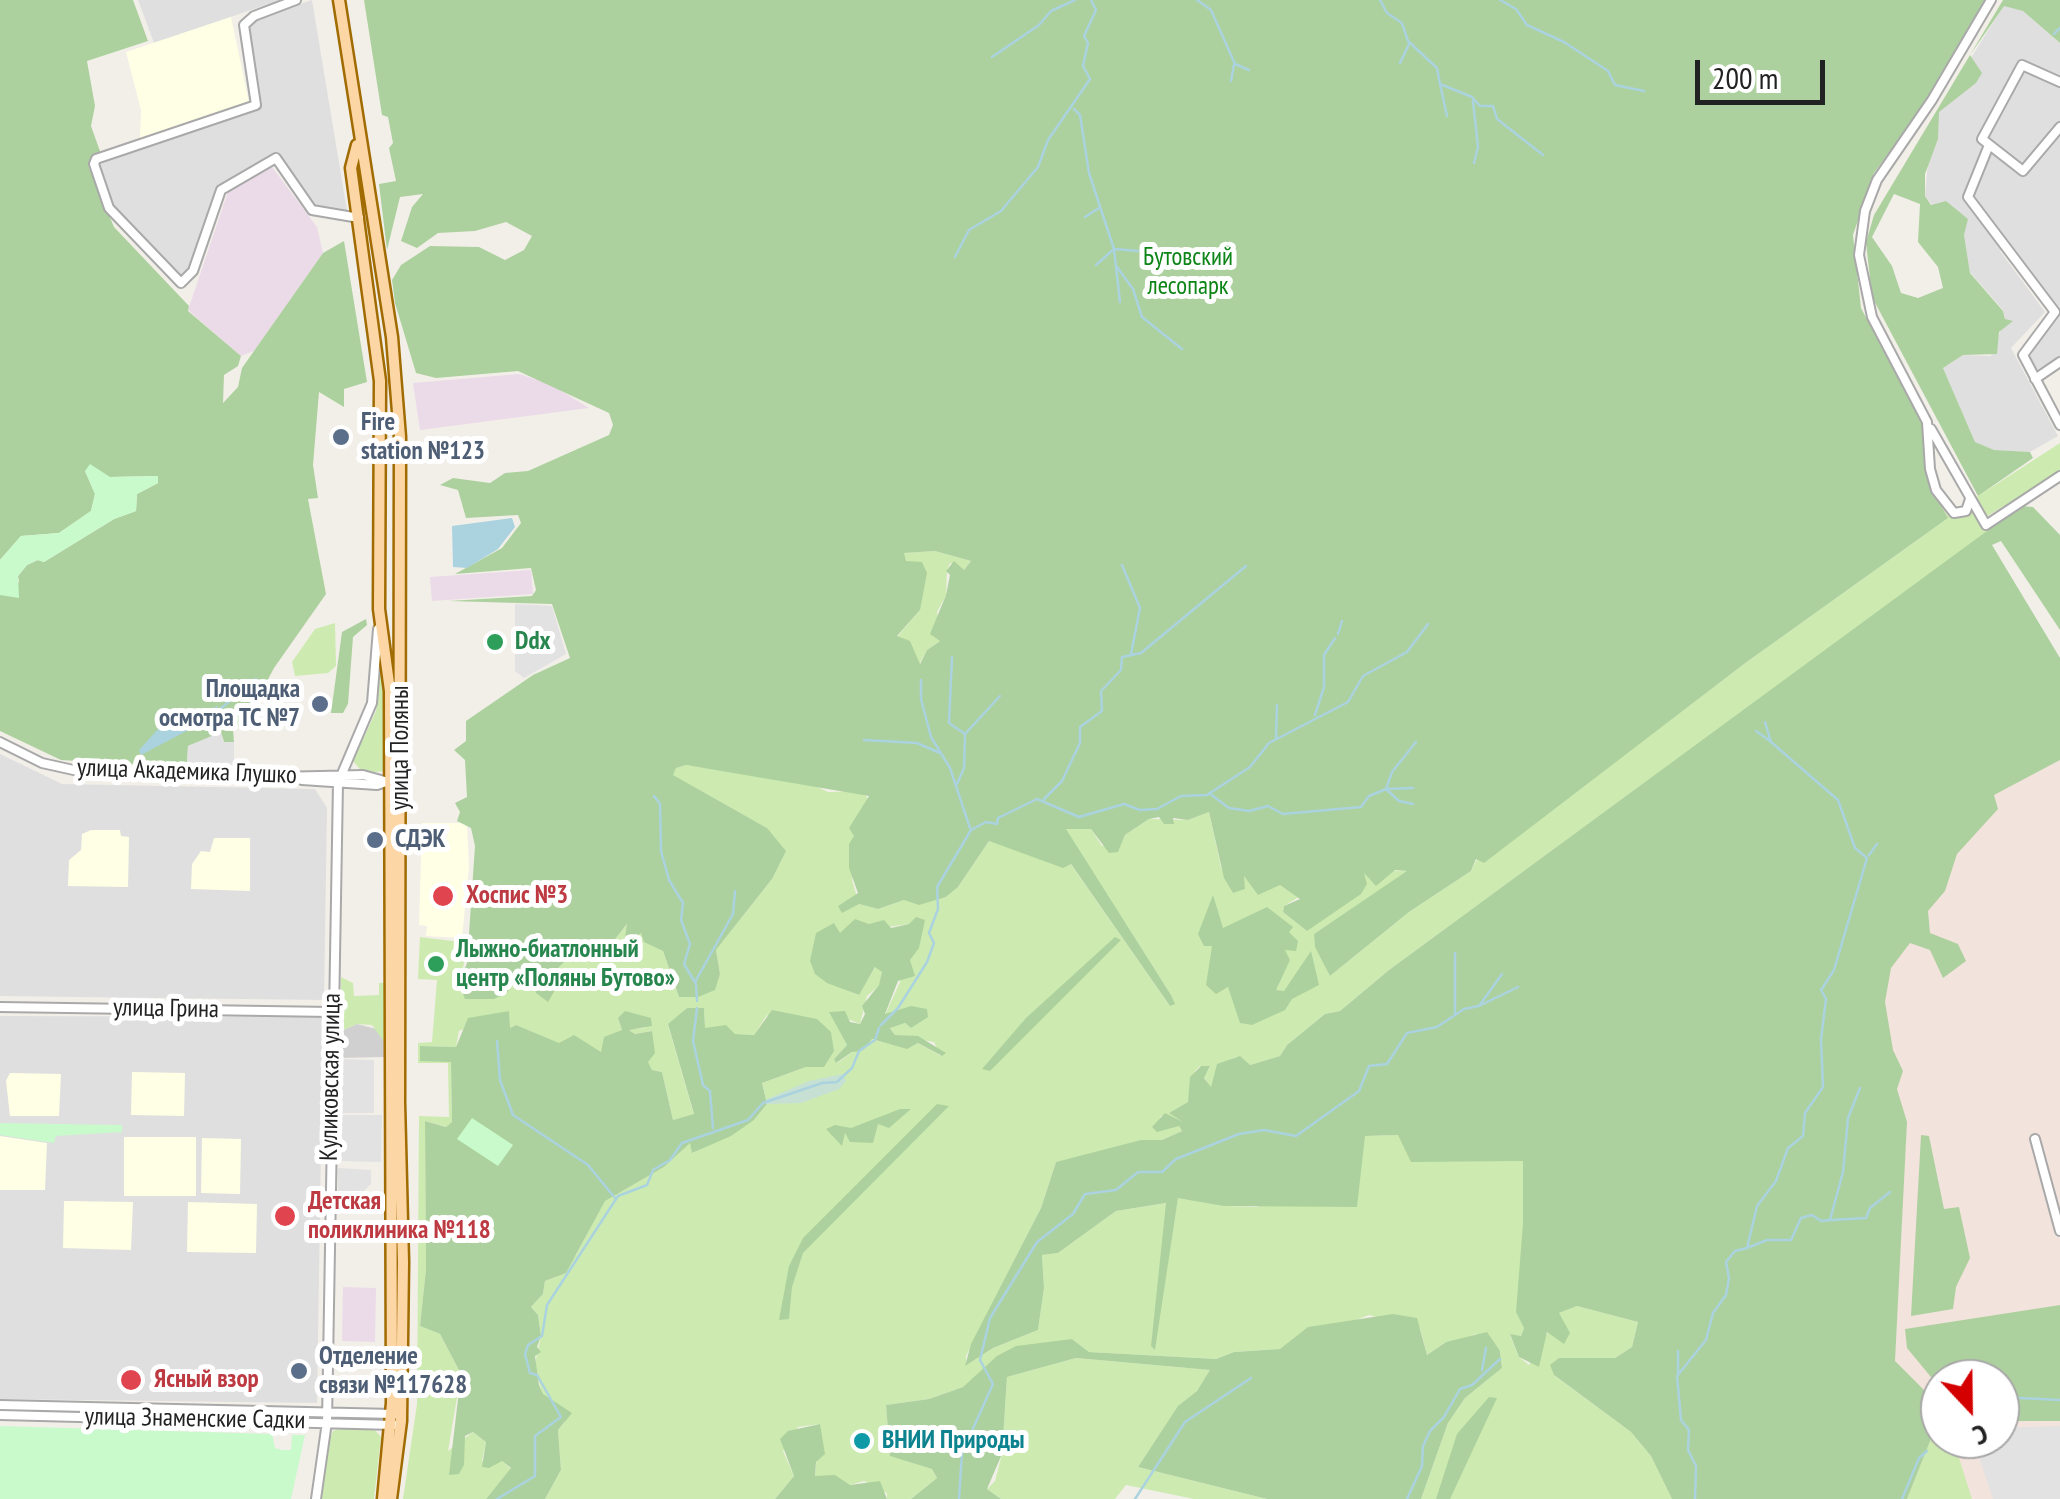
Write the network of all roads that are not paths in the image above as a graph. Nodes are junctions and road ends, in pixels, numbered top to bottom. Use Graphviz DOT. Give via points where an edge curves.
graph roads {
  1 [pos="296,0"];
  2 [pos="340,0"];
  3 [pos="1991,0"];
  4 [pos="2060,82"];
  5 [pos="2060,127"];
  6 [pos="359,138"];
  7 [pos="1989,145"];
  8 [pos="359,218"];
  9 [pos="2060,362"];
  10 [pos="2035,379"];
  11 [pos="1927,422"];
  12 [pos="2060,425"];
  13 [pos="2060,476"];
  14 [pos="1970,500"];
  15 [pos="379,609"];
  16 [pos="0,742"];
  17 [pos="396,769"];
  18 [pos="288,777"];
  19 [pos="340,779"];
  20 [pos="382,781"];
  21 [pos="320,782"];
  22 [pos="352,784"];
  23 [pos="396,798"];
  24 [pos="337,801"];
  25 [pos="0,1007"];
  26 [pos="332,1012"];
  27 [pos="2035,1139"];
  28 [pos="2060,1231"];
  29 [pos="0,1405"];
  30 [pos="164,1408"];
  31 [pos="327,1411"];
  32 [pos="0,1415"];
  33 [pos="394,1416"];
  34 [pos="151,1418"];
  35 [pos="327,1422"];
  36 [pos="373,1425"];
  37 [pos="390,1443"];
  38 [pos="316,1499"];
  39 [pos="383,1499"];
  40 [pos="392,1499"];
  1 -- 8 [label="street" via="244,25 256,105 94,164 109,208 182,283 194,271 221,190 276,158 312,210"];
  2 -- 6 [label="main road, улица Поляны"];
  3 -- 11 [label="street" via="1882,172 1861,228 1869,310"];
  4 -- 7 [label="street" via="2022,65 1982,140"];
  5 -- 7 [label="street" via="2023,171"];
  6 -- 8 [label="main road, улица Поляны" via="351,168"];
  6 -- 17 [label="main road, улица Поляны" via="398,405"];
  7 -- 10 [label="street" via="1968,197 2055,312 2023,355"];
  8 -- 15 [label="main road, улица Поляны" via="380,381"];
  9 -- 10 [label="street"];
  10 -- 12 [label="street"];
  11 -- 14 [label="street"];
  11 -- 14 [label="street" via="1930,475 1939,496 1956,514"];
  13 -- 14 [label="street" via="1986,526"];
  15 -- 17 [label="main road, улица Поляны"];
  15 -- 19 [label="street, Куликовская улица" via="372,703"];
  16 -- 18 [label="street, улица Академика Глушко" via="67,770"];
  17 -- 20 [label="main road, улица Поляны"];
  17 -- 23 [label="main road, улица Поляны"];
  18 -- 19 [label="street, улица Академика Глушко"];
  18 -- 21 [label="street"];
  19 -- 20 [label="street, улица Академика Глушко"];
  19 -- 21 [label="street"];
  19 -- 22 [label="street"];
  19 -- 24 [label="street, Куликовская улица"];
  20 -- 22 [label="street"];
  20 -- 23 [label="main road, улица Поляны"];
  21 -- 24 [label="street"];
  22 -- 24 [label="street"];
  23 -- 33 [label="main road, улица Поляны"];
  23 -- 33 [label="main road, улица Поляны"];
  24 -- 26 [label="street, Куликовская улица"];
  25 -- 26 [label="street, улица Грина"];
  26 -- 31 [label="street, Куликовская улица"];
  27 -- 28 [label="street"];
  29 -- 30 [label="street, улица Знаменские Садки"];
  30 -- 31 [label="street, улица Знаменские Садки"];
  30 -- 34 [label="street"];
  31 -- 33 [label="street, улица Знаменские Садки"];
  31 -- 35 [label="street, Куликовская улица"];
  32 -- 34 [label="street, улица Знаменские Садки"];
  33 -- 36 [label="street, улица Знаменские Садки"];
  33 -- 37 [label="main road, улица Поляны"];
  33 -- 40 [label="main road, улица Поляны"];
  34 -- 35 [label="street, улица Знаменские Садки"];
  35 -- 36 [label="street, улица Знаменские Садки"];
  35 -- 38 [label="street, Куликовская улица"];
  36 -- 37 [label="street"];
  37 -- 39 [label="main road, улица Поляны"];
}
